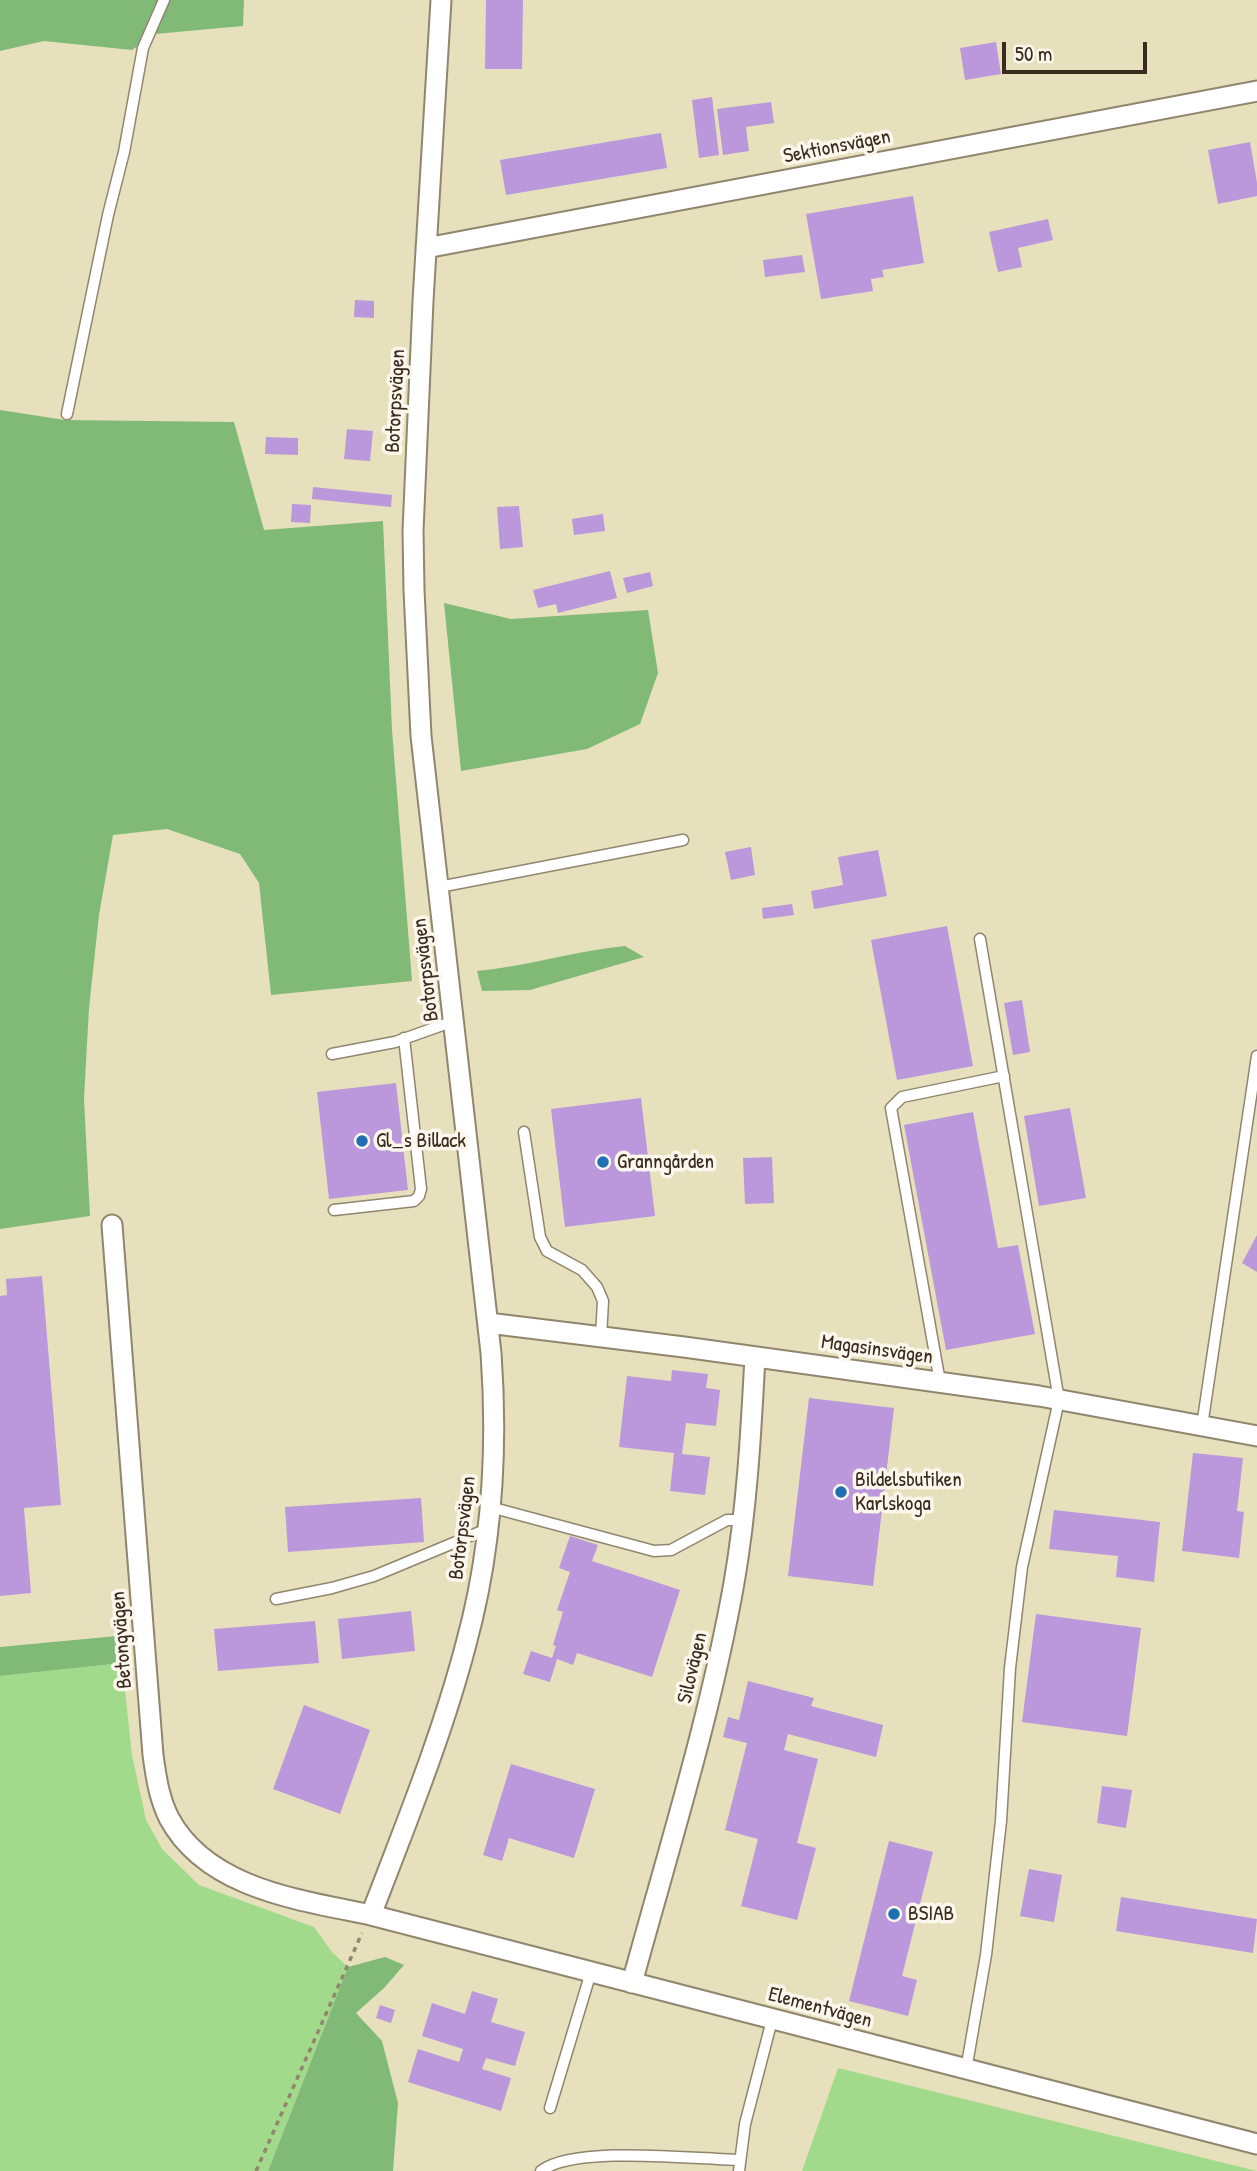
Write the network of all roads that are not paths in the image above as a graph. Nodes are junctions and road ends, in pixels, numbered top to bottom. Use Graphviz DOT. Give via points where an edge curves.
graph roads {
  1 [pos="164,0"];
  2 [pos="441,0"];
  3 [pos="1257,91"];
  4 [pos="426,248"];
  5 [pos="67,414"];
  6 [pos="683,840"];
  7 [pos="439,887"];
  8 [pos="980,939"];
  9 [pos="454,1021"];
  10 [pos="404,1038"];
  11 [pos="332,1054"];
  12 [pos="1257,1056"];
  13 [pos="1004,1076"];
  14 [pos="524,1132"];
  15 [pos="334,1210"];
  16 [pos="113,1225"];
  17 [pos="488,1323"];
  18 [pos="601,1337"];
  19 [pos="755,1357"];
  20 [pos="940,1382"];
  21 [pos="1059,1400"];
  22 [pos="1202,1426"];
  23 [pos="1257,1436"];
  24 [pos="490,1507"];
  25 [pos="744,1520"];
  26 [pos="488,1528"];
  27 [pos="276,1599"];
  28 [pos="371,1915"];
  29 [pos="590,1972"];
  30 [pos="632,1983"];
  31 [pos="772,2020"];
  32 [pos="966,2070"];
  33 [pos="550,2108"];
  34 [pos="1257,2144"];
  35 [pos="740,2166"];
  36 [pos="541,2171"];
  1 -- 5 [label="lane" via="143,48"];
  2 -- 4 [label="street, Botorpsvägen"];
  3 -- 4 [label="street, Sektionsvägen"];
  4 -- 7 [label="street, Botorpsvägen" via="413,543 421,736"];
  6 -- 7 [label="lane"];
  7 -- 9 [label="street, Botorpsvägen"];
  8 -- 13 [label="lane"];
  9 -- 10 [label="lane"];
  9 -- 17 [label="street, Botorpsvägen"];
  10 -- 11 [label="lane"];
  10 -- 15 [label="lane" via="419,1196 414,1201"];
  12 -- 22 [label="lane"];
  13 -- 20 [label="lane" via="902,1097 891,1108"];
  13 -- 21 [label="lane"];
  14 -- 18 [label="lane" via="541,1237 547,1251 582,1270 597,1287 603,1301"];
  16 -- 28 [label="street, Betongvägen" via="153,1755 169,1817 185,1842 208,1863 238,1880 300,1900"];
  17 -- 18 [label="street, Magasinsvägen"];
  17 -- 24 [label="street, Botorpsvägen" via="495,1407"];
  18 -- 19 [label="street, Magasinsvägen"];
  19 -- 20 [label="street, Magasinsvägen"];
  19 -- 25 [label="street, Silovägen"];
  20 -- 21 [label="street, Magasinsvägen"];
  21 -- 22 [label="street, Magasinsvägen"];
  21 -- 32 [label="lane" via="1021,1567 997,1861"];
  22 -- 23 [label="street, Magasinsvägen"];
  24 -- 25 [label="lane" via="654,1551 671,1550 727,1520"];
  24 -- 26 [label="street, Botorpsvägen"];
  25 -- 30 [label="street, Silovägen" via="712,1689"];
  26 -- 27 [label="lane" via="374,1576"];
  26 -- 28 [label="street, Botorpsvägen" via="467,1643"];
  28 -- 29 [label="street, Elementvägen"];
  29 -- 30 [label="street, Elementvägen"];
  29 -- 33 [label="lane"];
  30 -- 31 [label="street, Elementvägen"];
  31 -- 32 [label="street, Elementvägen"];
  31 -- 35 [label="lane" via="745,2124"];
  32 -- 34 [label="street, Elementvägen"];
  35 -- 36 [label="lane" via="617,2156 566,2161"];
}
